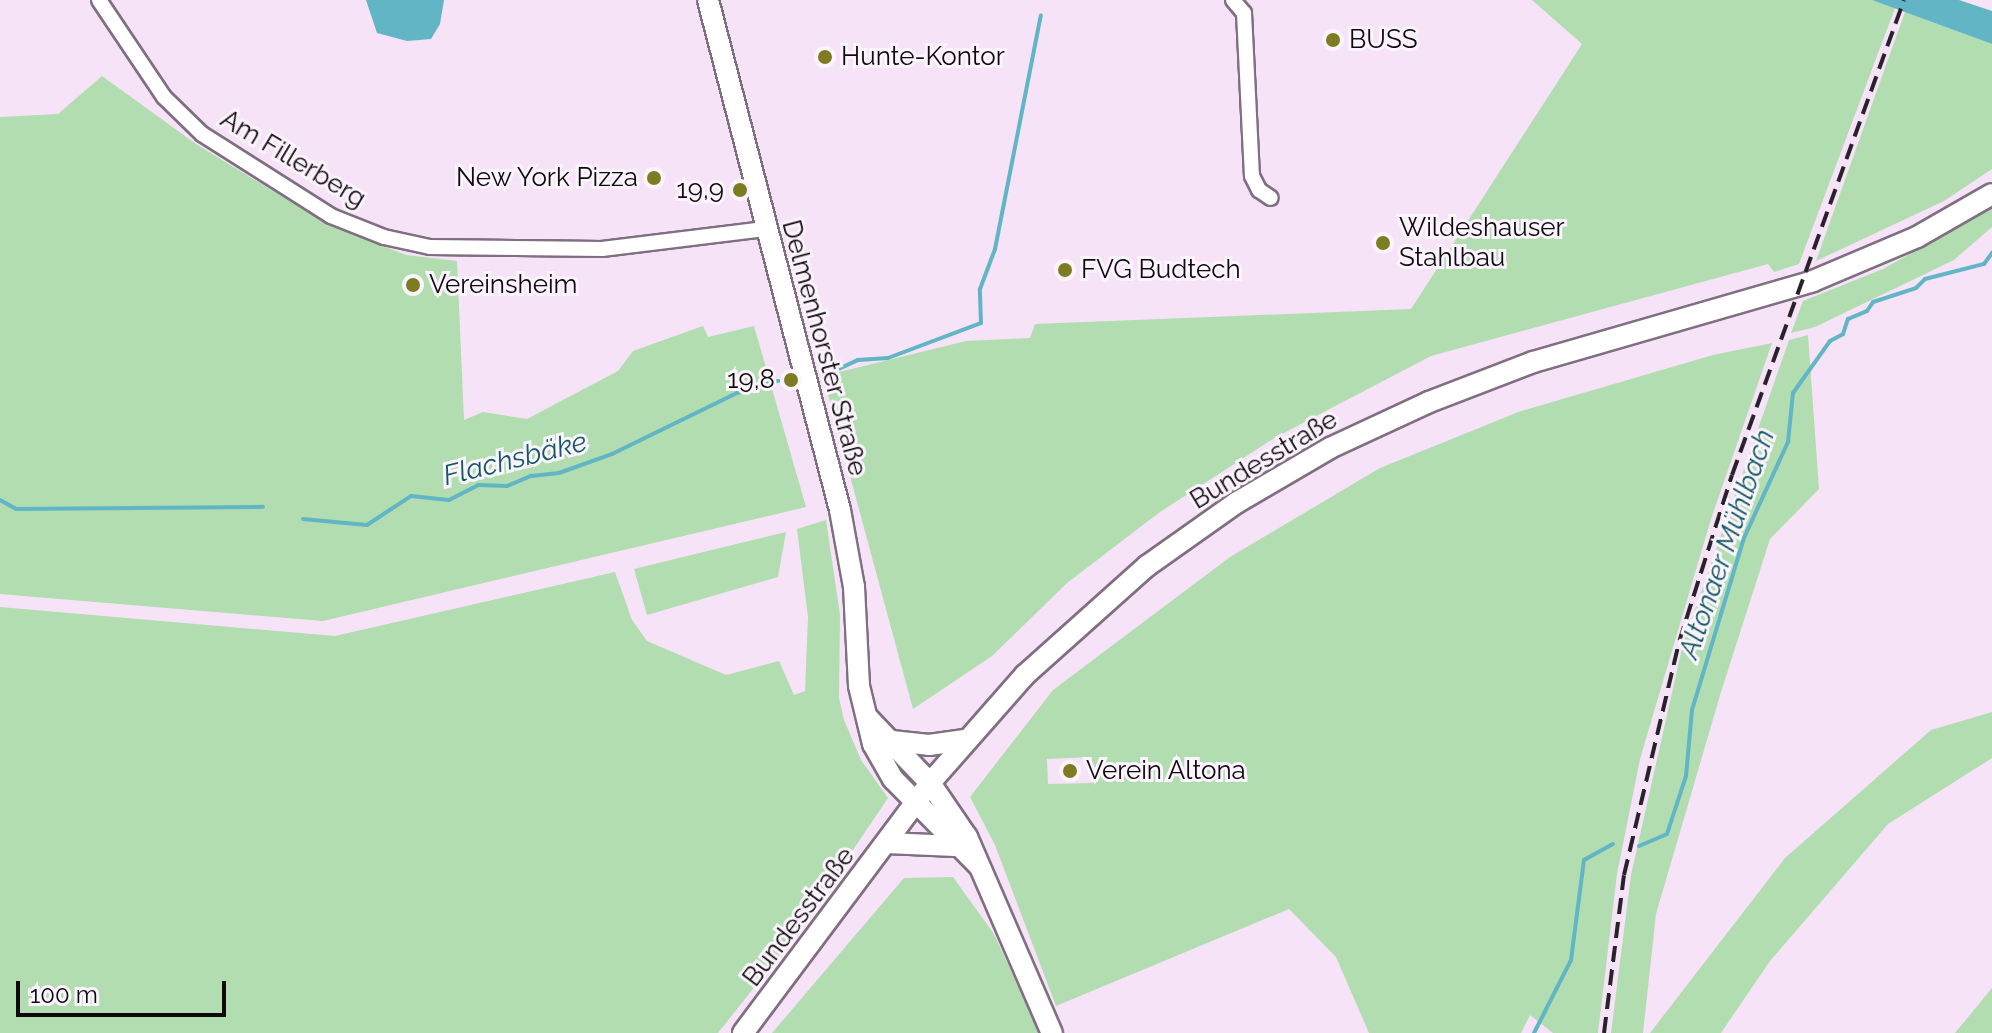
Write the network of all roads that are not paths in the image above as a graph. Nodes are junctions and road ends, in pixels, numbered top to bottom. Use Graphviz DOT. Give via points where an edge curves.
graph roads {
  1 [pos="99,0"];
  2 [pos="708,0"];
  3 [pos="1233,0"];
  4 [pos="1992,194"];
  5 [pos="1271,198"];
  6 [pos="765,229"];
  7 [pos="865,714"];
  8 [pos="965,740"];
  9 [pos="892,741"];
  10 [pos="930,783"];
  11 [pos="915,803"];
  12 [pos="886,843"];
  13 [pos="955,846"];
  14 [pos="979,866"];
  15 [pos="743,1033"];
  16 [pos="1052,1033"];
  1 -- 6 [label="street, Am Fillerberg" via="164,97 202,134 331,216 384,237 430,247 602,249"];
  2 -- 6 [label="main road, Delmenhorster Straße"];
  3 -- 5 [label="street" via="1244,13 1252,176"];
  4 -- 8 [label="main road, Bundesstraße" via="1917,237 1841,271 1533,362 1330,448 1236,503 1147,566 1064,637"];
  6 -- 7 [label="main road, Delmenhorster Straße" via="840,510 854,587"];
  7 -- 9 [label="main road"];
  7 -- 11 [label="main road, Delmenhorster Straße" via="882,762"];
  8 -- 9 [label="main road" via="929,745"];
  8 -- 10 [label="main road, Bundesstraße"];
  9 -- 10 [label="main road"];
  10 -- 11 [label="main road, Bundesstraße"];
  10 -- 14 [label="main road" via="967,837"];
  11 -- 12 [label="main road, Bundesstraße"];
  11 -- 13 [label="main road, Delmenhorster Straße"];
  12 -- 13 [label="main road"];
  12 -- 15 [label="main road, Bundesstraße"];
  13 -- 14 [label="main road, Delmenhorster Straße"];
  14 -- 16 [label="main road"];
}
